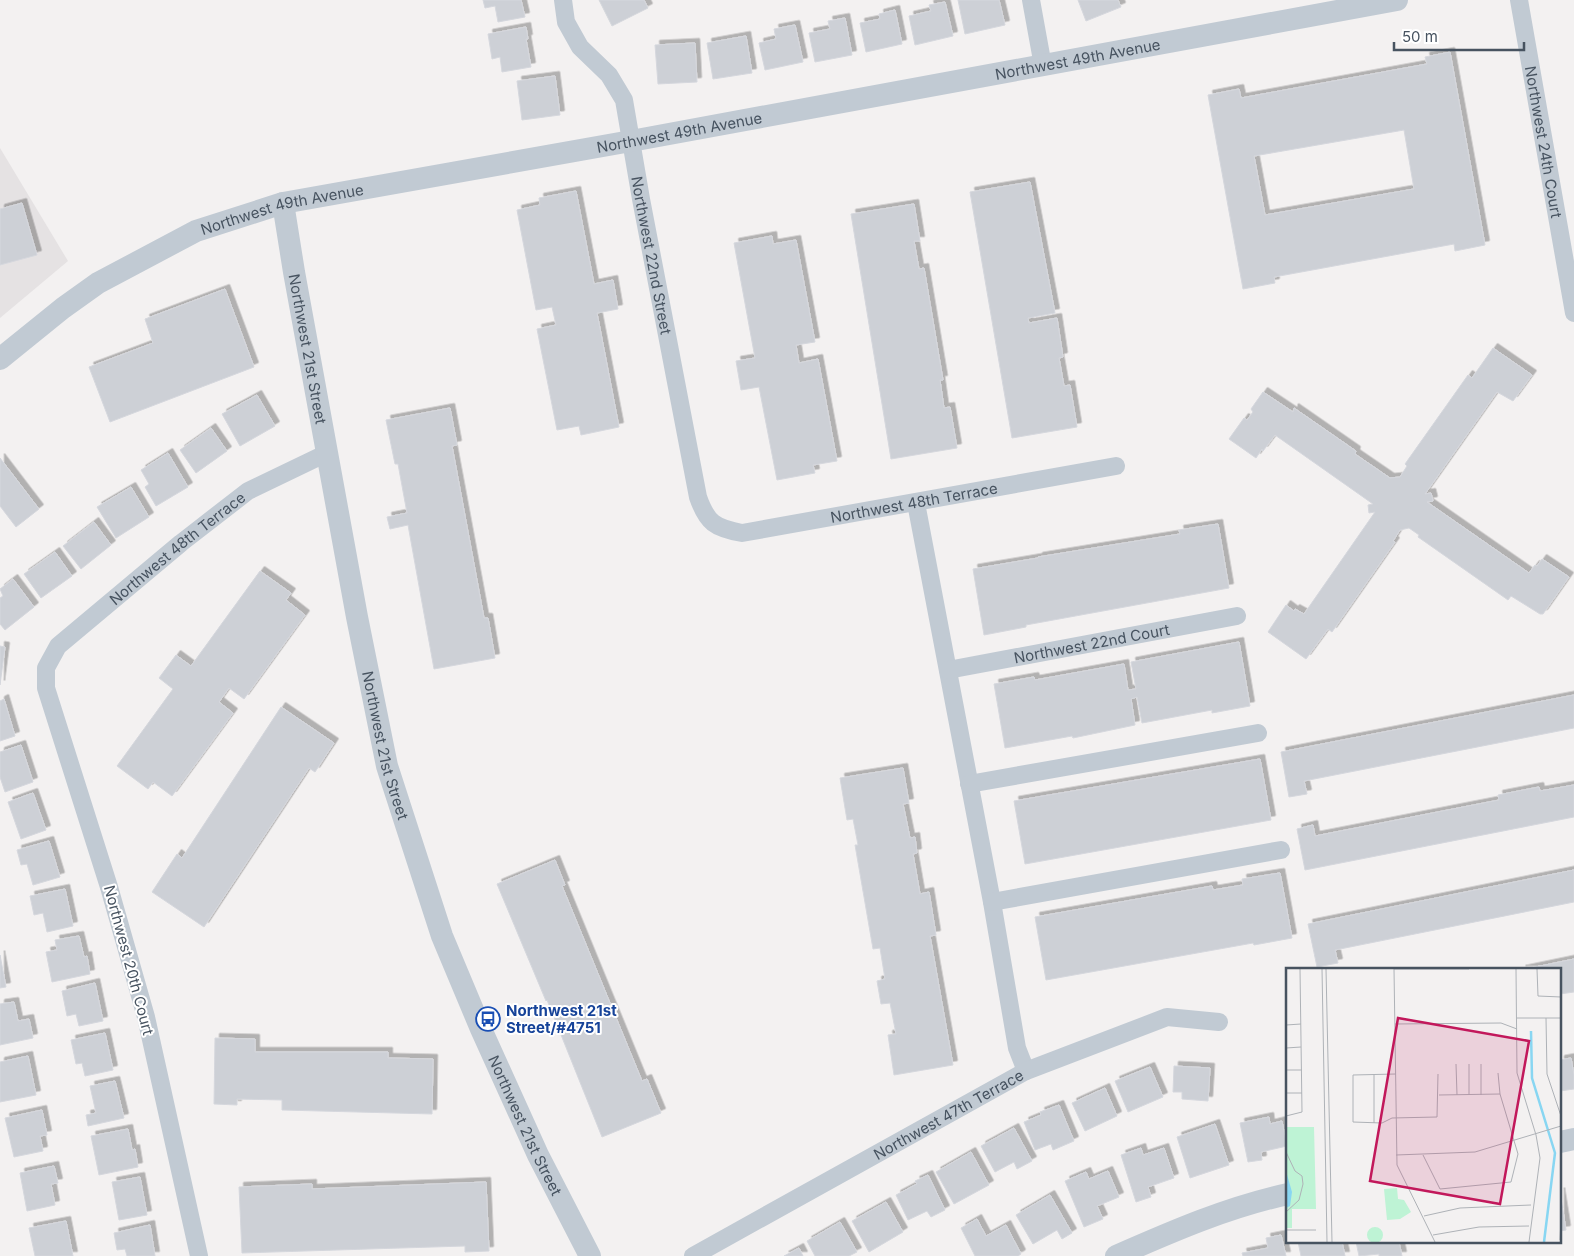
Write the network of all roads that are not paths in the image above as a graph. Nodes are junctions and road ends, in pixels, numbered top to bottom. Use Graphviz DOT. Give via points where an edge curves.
graph roads {
  1 [pos="563,0"];
  2 [pos="1031,0"];
  3 [pos="1397,0"];
  4 [pos="1519,0"];
  5 [pos="1043,66"];
  6 [pos="631,142"];
  7 [pos="283,203"];
  8 [pos="1574,313"];
  9 [pos="0,359"];
  10 [pos="327,453"];
  11 [pos="1116,466"];
  12 [pos="916,503"];
  13 [pos="712,524"];
  14 [pos="1237,616"];
  15 [pos="46,668"];
  16 [pos="948,670"];
  17 [pos="1258,733"];
  18 [pos="969,784"];
  19 [pos="1280,850"];
  20 [pos="992,902"];
  21 [pos="1219,1022"];
  22 [pos="1026,1071"];
  23 [pos="1286,1194"];
  24 [pos="199,1256"];
  25 [pos="590,1256"];
  26 [pos="693,1256"];
  27 [pos="1116,1256"];
  1 -- 6 [label="street, Northwest 22nd Street" via="566,22 580,47 609,75 624,100"];
  2 -- 5 [label="street"];
  3 -- 5 [label="street, Northwest 49th Avenue"];
  4 -- 8 [label="street, Northwest 24th Court"];
  5 -- 6 [label="street, Northwest 49th Avenue"];
  6 -- 7 [label="street, Northwest 49th Avenue"];
  6 -- 13 [label="street, Northwest 22nd Street" via="698,497"];
  7 -- 9 [label="street, Northwest 49th Avenue" via="196,231 98,283"];
  7 -- 10 [label="street, Northwest 21st Street"];
  10 -- 15 [label="street, Northwest 48th Terrace" via="248,491 58,646"];
  10 -- 25 [label="street, Northwest 21st Street" via="387,766 422,878 481,1029 538,1155"];
  11 -- 12 [label="street, Northwest 48th Terrace"];
  12 -- 13 [label="street, Northwest 48th Terrace" via="742,533"];
  12 -- 16 [label="street"];
  14 -- 16 [label="street, Northwest 22nd Court"];
  15 -- 24 [label="street, Northwest 20th Court" via="46,688 146,1017"];
  16 -- 18 [label="street"];
  17 -- 18 [label="street"];
  18 -- 20 [label="street"];
  19 -- 20 [label="street"];
  20 -- 22 [label="street" via="1017,1048"];
  21 -- 22 [label="street, Northwest 47th Terrace" via="1167,1017"];
  22 -- 26 [label="street, Northwest 47th Terrace"];
  23 -- 27 [label="street" via="1209,1216"];
}
